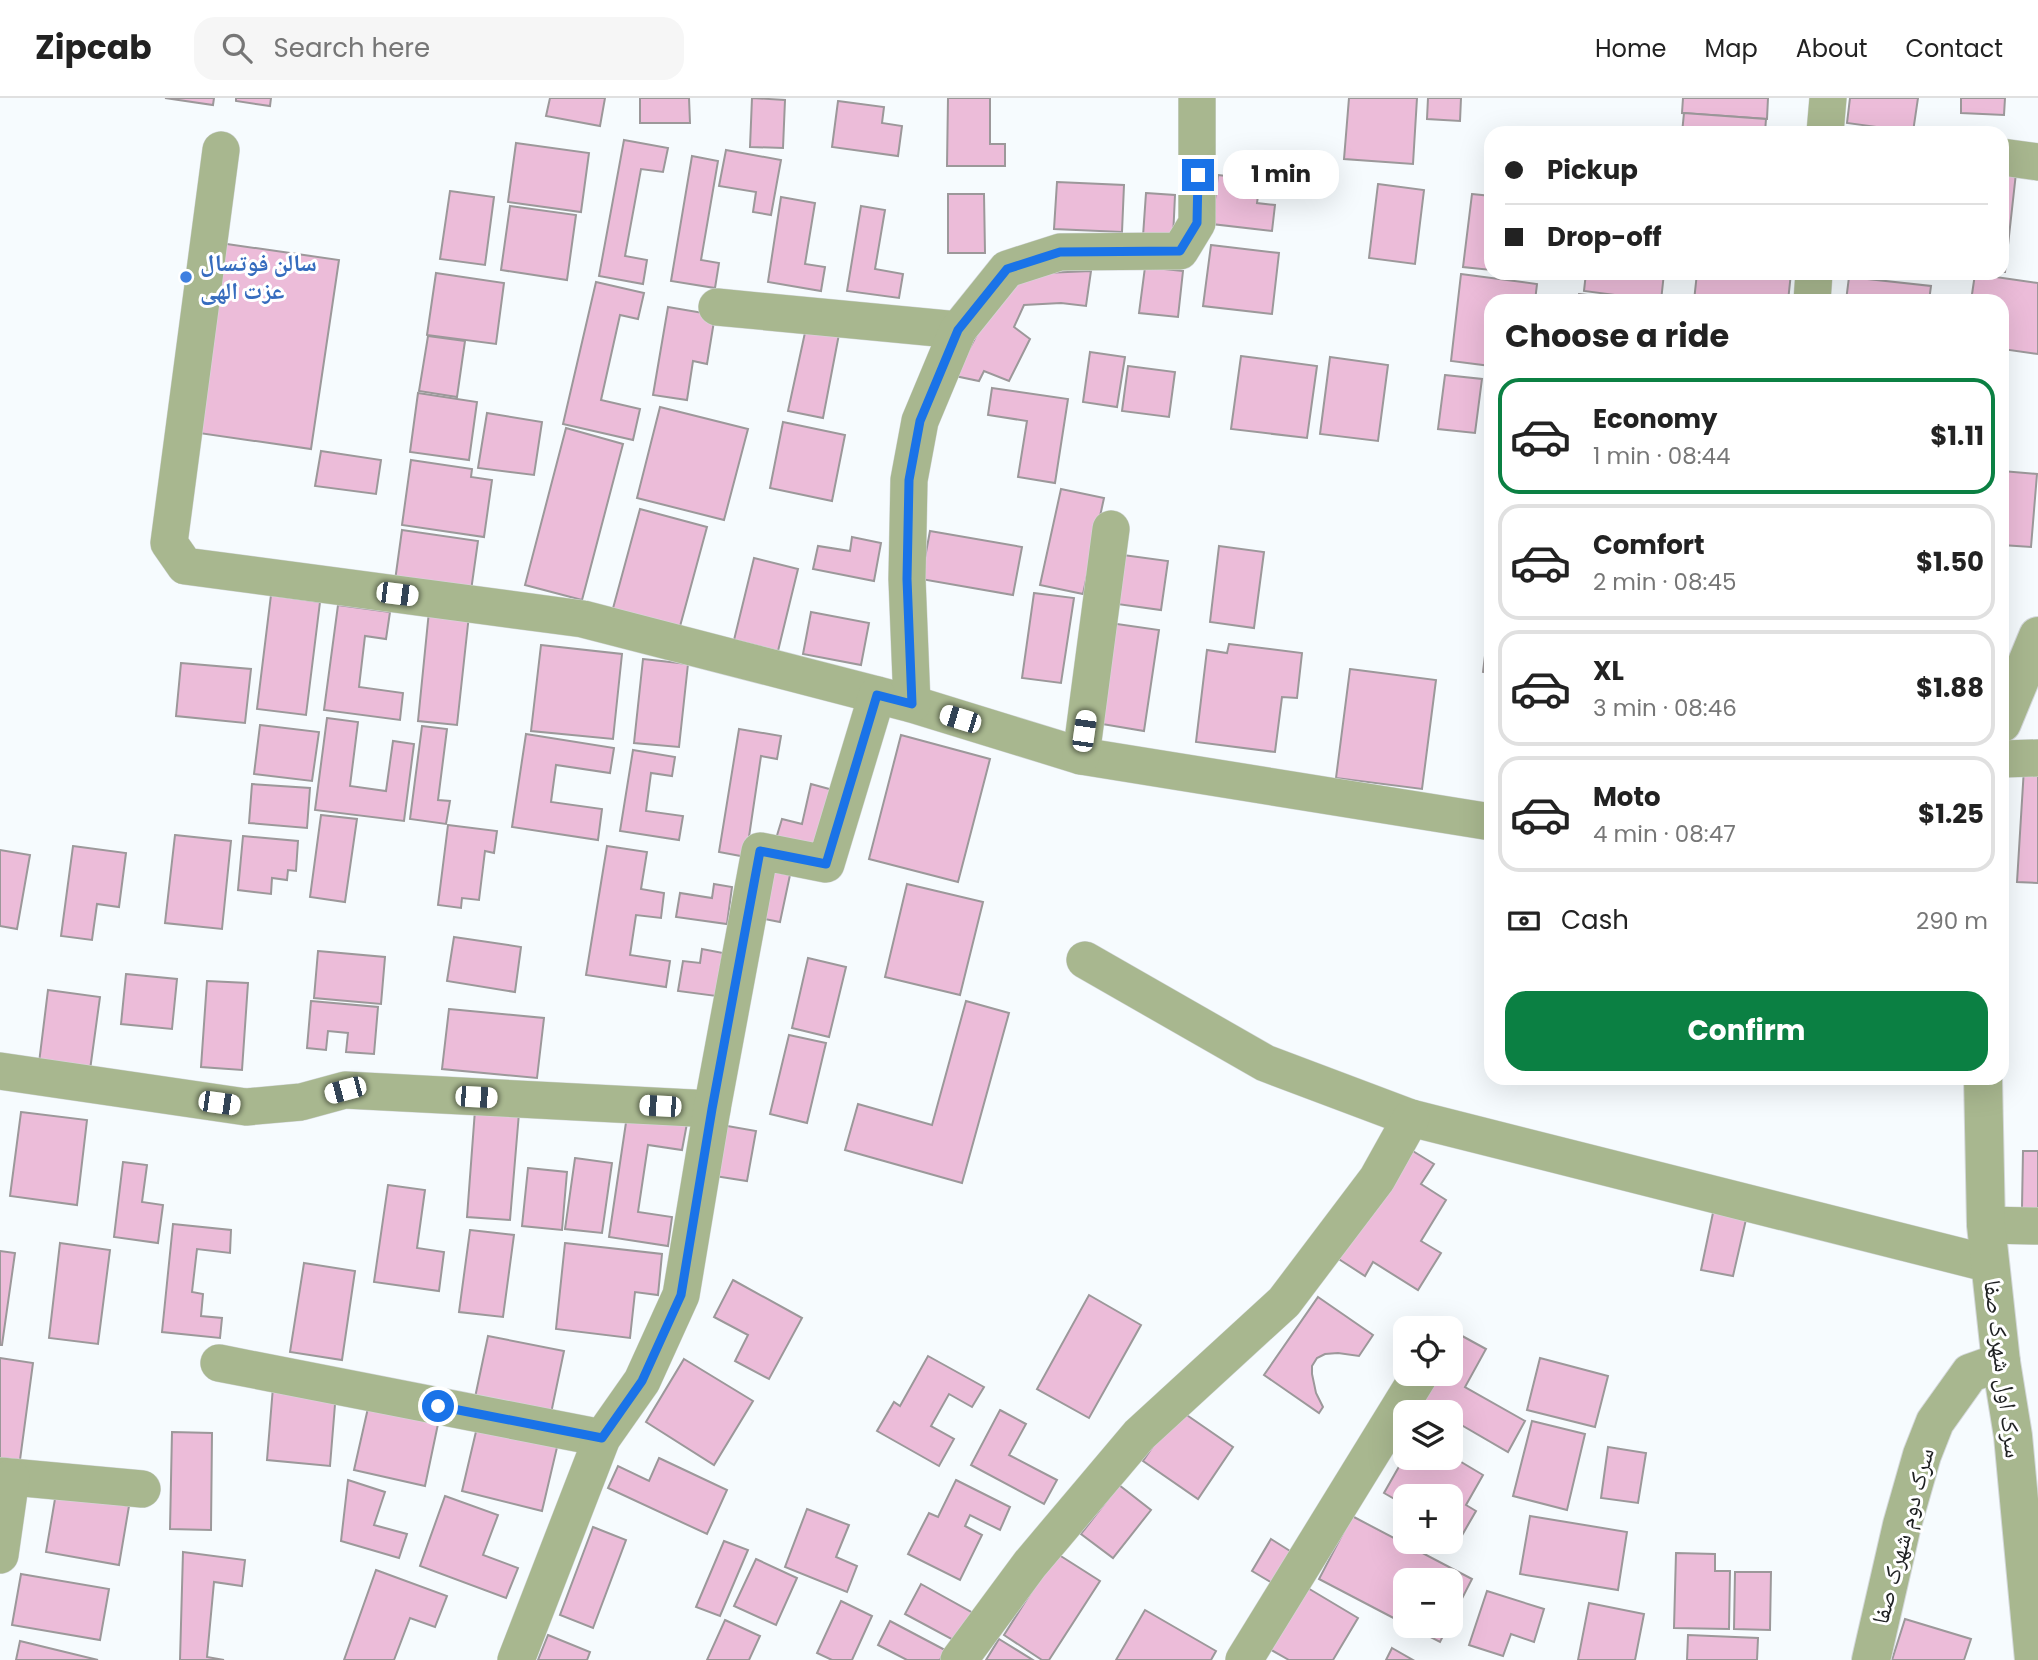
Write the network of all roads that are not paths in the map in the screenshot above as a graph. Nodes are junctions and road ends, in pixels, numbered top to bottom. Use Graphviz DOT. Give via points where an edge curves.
graph roads {
  1 [pos="1197,98"];
  2 [pos="1828,98"];
  3 [pos="1826,126"];
  4 [pos="221,150"];
  5 [pos="2009,158"];
  6 [pos="2038,162"];
  7 [pos="717,307"];
  8 [pos="958,330"];
  9 [pos="1111,529"];
  10 [pos="2038,636"];
  11 [pos="877,695"];
  12 [pos="912,704"];
  13 [pos="2009,706"];
  14 [pos="1081,756"];
  15 [pos="2038,758"];
  16 [pos="2009,759"];
  17 [pos="1484,821"];
  18 [pos="1084,960"];
  19 [pos="0,1071"];
  20 [pos="1983,1085"];
  21 [pos="712,1109"];
  22 [pos="1411,1118"];
  23 [pos="1986,1225"];
  24 [pos="2038,1226"];
  25 [pos="1990,1264"];
  26 [pos="2001,1362"];
  27 [pos="219,1363"];
  28 [pos="1413,1386"];
  29 [pos="602,1438"];
  30 [pos="5,1477"];
  31 [pos="142,1489"];
  32 [pos="0,1555"];
  33 [pos="516,1660"];
  34 [pos="959,1660"];
  35 [pos="1244,1660"];
  36 [pos="1871,1660"];
  37 [pos="2034,1660"];
  1 -- 8 [label="street" via="1197,223 1180,251 1060,252 1007,269"];
  2 -- 3 [label="street"];
  4 -- 11 [label="street" via="169,543 185,566 583,619"];
  5 -- 6 [label="street"];
  7 -- 8 [label="street"];
  8 -- 12 [label="street" via="920,421 909,480"];
  9 -- 14 [label="street"];
  10 -- 13 [label="street"];
  11 -- 12 [label="street"];
  11 -- 21 [label="street" via="826,864 760,851"];
  12 -- 14 [label="street"];
  14 -- 17 [label="street"];
  15 -- 16 [label="street"];
  18 -- 22 [label="street" via="1265,1063"];
  19 -- 21 [label="street" via="246,1107 301,1102 345,1090"];
  20 -- 23 [label="street, سرک اول شهرک صفا"];
  21 -- 29 [label="street" via="681,1295 642,1381"];
  22 -- 25 [label="street"];
  22 -- 34 [label="street" via="1377,1179 1284,1302 1139,1435 1030,1564"];
  23 -- 24 [label="street"];
  23 -- 25 [label="street, سرک اول شهرک صفا"];
  25 -- 26 [label="street, سرک اول شهرک صفا"];
  26 -- 36 [label="street, سرک دوم شهرک صفا" via="1970,1373 1935,1422 1902,1525"];
  26 -- 37 [label="street, سرک اول شهرک صفا" via="2013,1436"];
  27 -- 29 [label="street"];
  28 -- 35 [label="street"];
  29 -- 33 [label="street"];
  30 -- 31 [label="street"];
  30 -- 32 [label="street"];
}
